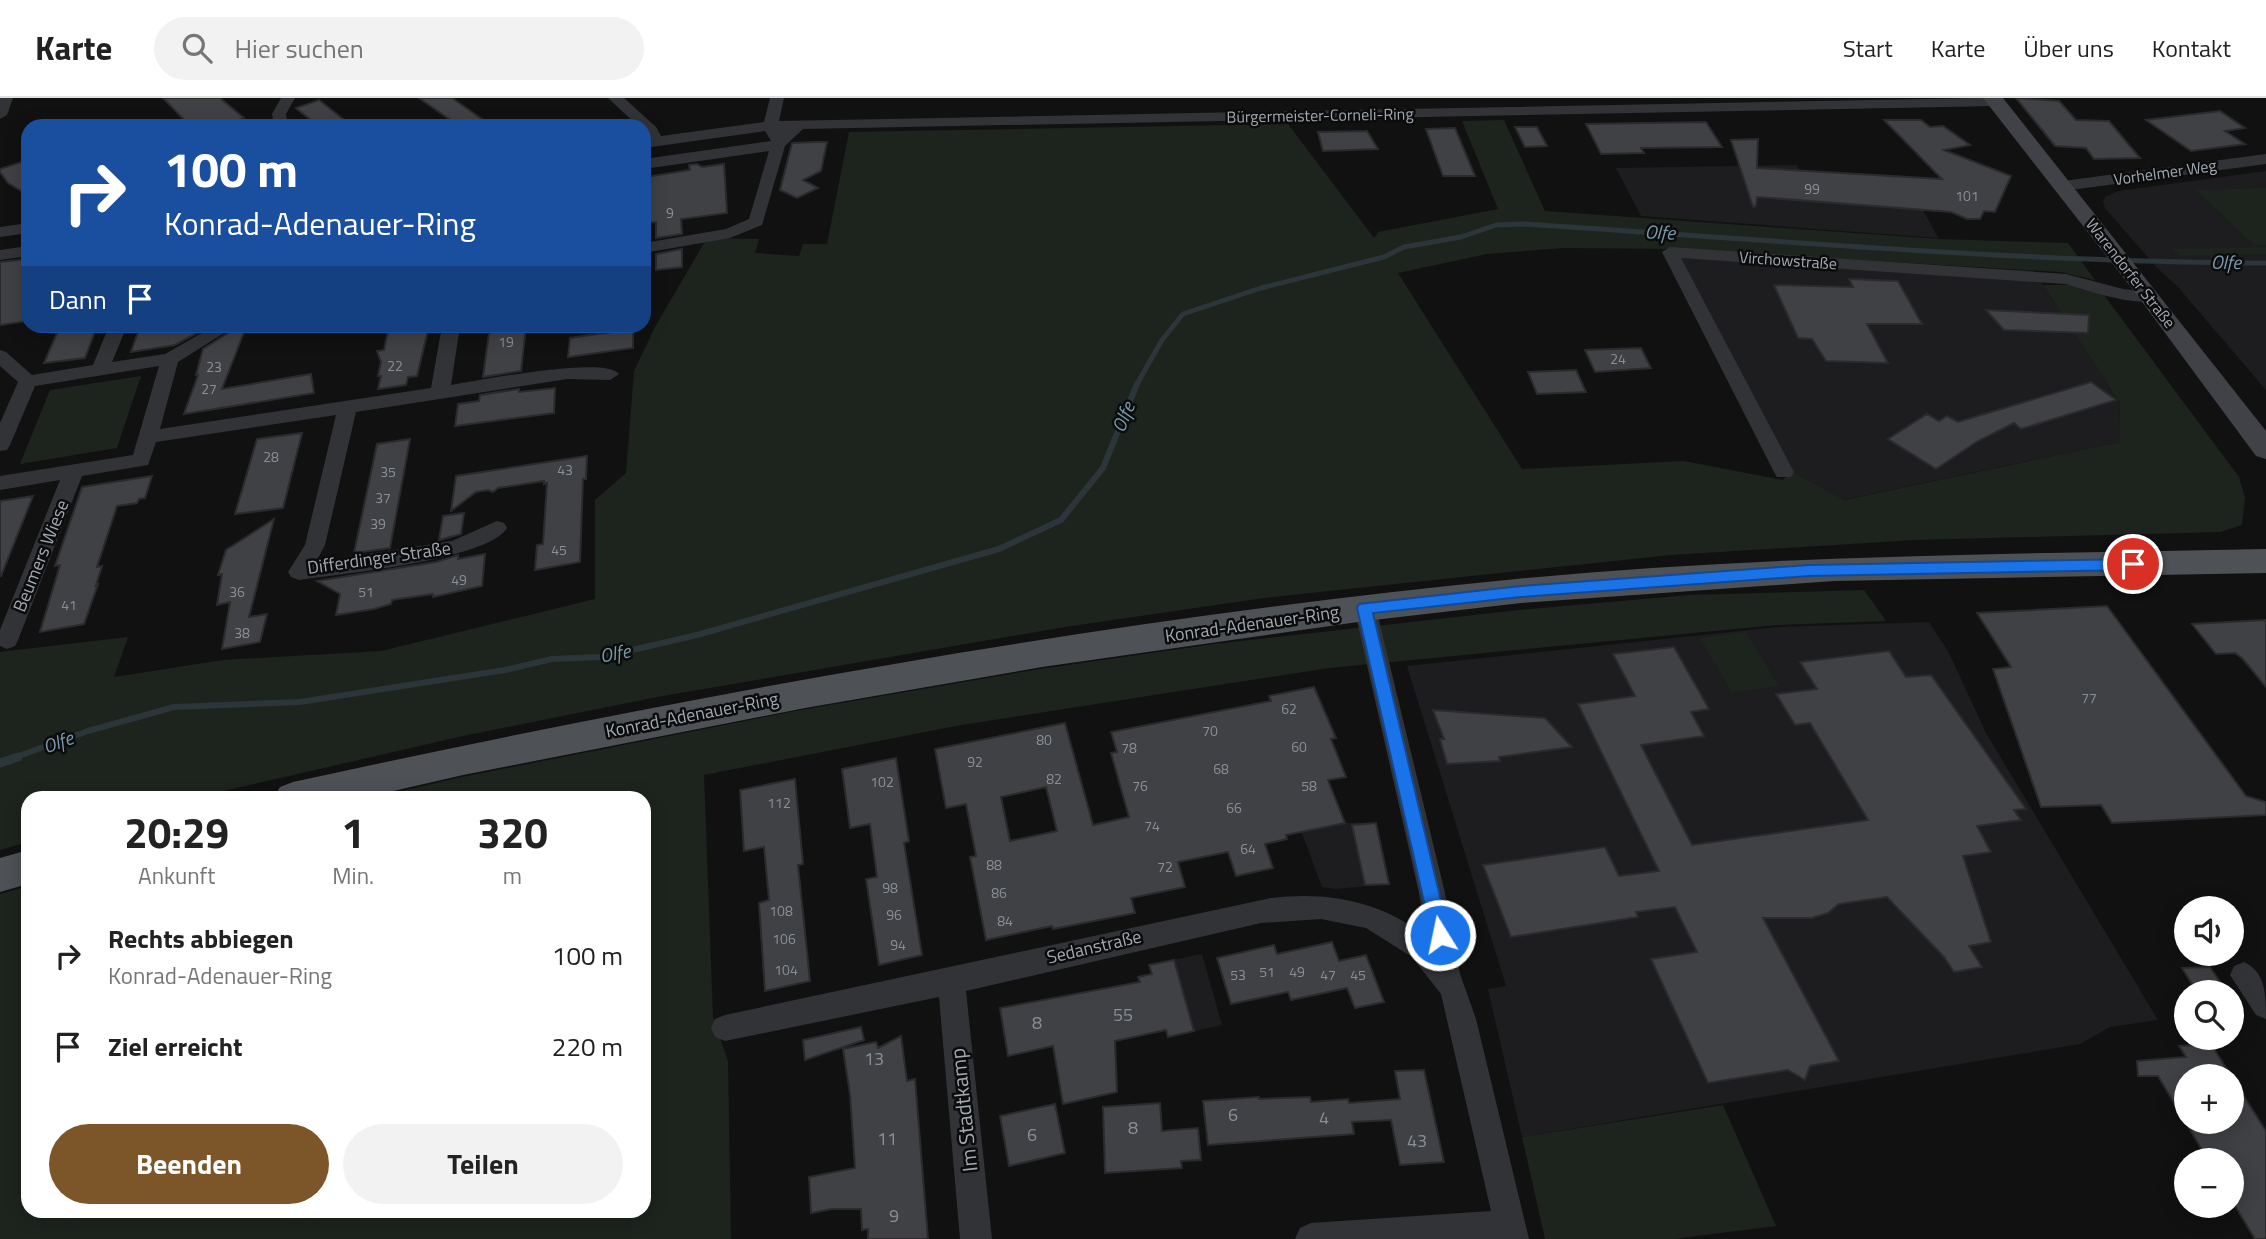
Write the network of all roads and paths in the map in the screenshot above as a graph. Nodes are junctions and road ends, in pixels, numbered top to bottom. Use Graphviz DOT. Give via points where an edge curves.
graph roads {
  1 [pos="6,98"];
  2 [pos="288,98"];
  3 [pos="615,98"];
  4 [pos="777,98"];
  5 [pos="1292,98"];
  6 [pos="1995,100"];
  7 [pos="0,115"];
  8 [pos="1299,116"];
  9 [pos="280,119"];
  10 [pos="639,119"];
  11 [pos="799,125"];
  12 [pos="770,126"];
  13 [pos="651,142"];
  14 [pos="778,145"];
  15 [pos="2266,159"];
  16 [pos="651,163"];
  17 [pos="2063,186"];
  18 [pos="21,229"];
  19 [pos="0,232"];
  20 [pos="651,246"];
  21 [pos="21,252"];
  22 [pos="0,255"];
  23 [pos="2150,297"];
  24 [pos="115,333"];
  25 [pos="214,333"];
  26 [pos="450,333"];
  27 [pos="0,356"];
  28 [pos="170,359"];
  29 [pos="100,370"];
  30 [pos="610,374"];
  31 [pos="28,381"];
  32 [pos="440,393"];
  33 [pos="348,406"];
  34 [pos="147,437"];
  35 [pos="0,445"];
  36 [pos="2266,450"];
  37 [pos="74,471"];
  38 [pos="1784,472"];
  39 [pos="0,483"];
  40 [pos="497,528"];
  41 [pos="2266,561"];
  42 [pos="1364,608"];
  43 [pos="7,640"];
  44 [pos="324,791"];
  45 [pos="21,869"];
  46 [pos="0,875"];
  47 [pos="2244,975"];
  48 [pos="1446,976"];
  49 [pos="951,981"];
  50 [pos="2266,1006"];
  51 [pos="725,1028"];
  52 [pos="1511,1232"];
  53 [pos="976,1239"];
  54 [pos="1311,1239"];
  1 -- 7 [label="street"];
  2 -- 9 [label="street"];
  3 -- 10 [label="street"];
  4 -- 12 [label="street"];
  5 -- 8 [label="street"];
  6 -- 8 [label="street, Bürgermeister-Corneli-Ring"];
  6 -- 17 [label="main road, Warendorfer Straße"];
  8 -- 11 [label="street, Bürgermeister-Corneli-Ring"];
  11 -- 12 [label="street, Bürgermeister-Corneli-Ring"];
  11 -- 14 [label="street"];
  12 -- 13 [label="street, Bürgermeister-Corneli-Ring"];
  12 -- 14 [label="street"];
  14 -- 16 [label="street"];
  14 -- 20 [label="street" via="756,222 742,232"];
  15 -- 17 [label="street, Vorhelmer Weg"];
  17 -- 23 [label="main road, Warendorfer Straße"];
  18 -- 19 [label="street"];
  21 -- 22 [label="street"];
  23 -- 36 [label="main road, Warendorfer Straße"];
  23 -- 38 [label="street, Virchowstraße" via="2122,295 2066,279 1670,252"];
  24 -- 29 [label="street"];
  25 -- 28 [label="street"];
  26 -- 32 [label="street"];
  27 -- 31 [label="street"];
  28 -- 29 [label="street"];
  28 -- 34 [label="street, Beumers Wiese"];
  29 -- 31 [label="street"];
  30 -- 32 [label="street" via="567,373"];
  31 -- 35 [label="street"];
  32 -- 33 [label="street"];
  33 -- 34 [label="street"];
  33 -- 40 [label="street, Differdinger Straße" via="315,545 299,572 455,548"];
  34 -- 37 [label="street, Beumers Wiese" via="141,460"];
  37 -- 39 [label="street, Beumers Wiese"];
  37 -- 43 [label="street, Beumers Wiese"];
  41 -- 42 [label="main road, Konrad-Adenauer-Ring" via="1834,569 1521,591"];
  42 -- 44 [label="main road, Konrad-Adenauer-Ring" via="805,694"];
  42 -- 48 [label="street, Sedanstraße" via="1432,893"];
  45 -- 46 [label="main road"];
  47 -- 50 [label="street"];
  48 -- 49 [label="street, Sedanstraße" via="1430,955 1400,933 1376,920 1324,907 1241,915"];
  48 -- 52 [label="street, Sedanstraße" via="1458,1000"];
  49 -- 51 [label="street, Sedanstraße"];
  49 -- 53 [label="street, Im Stadtkamp"];
  52 -- 54 [label="street"];
}
